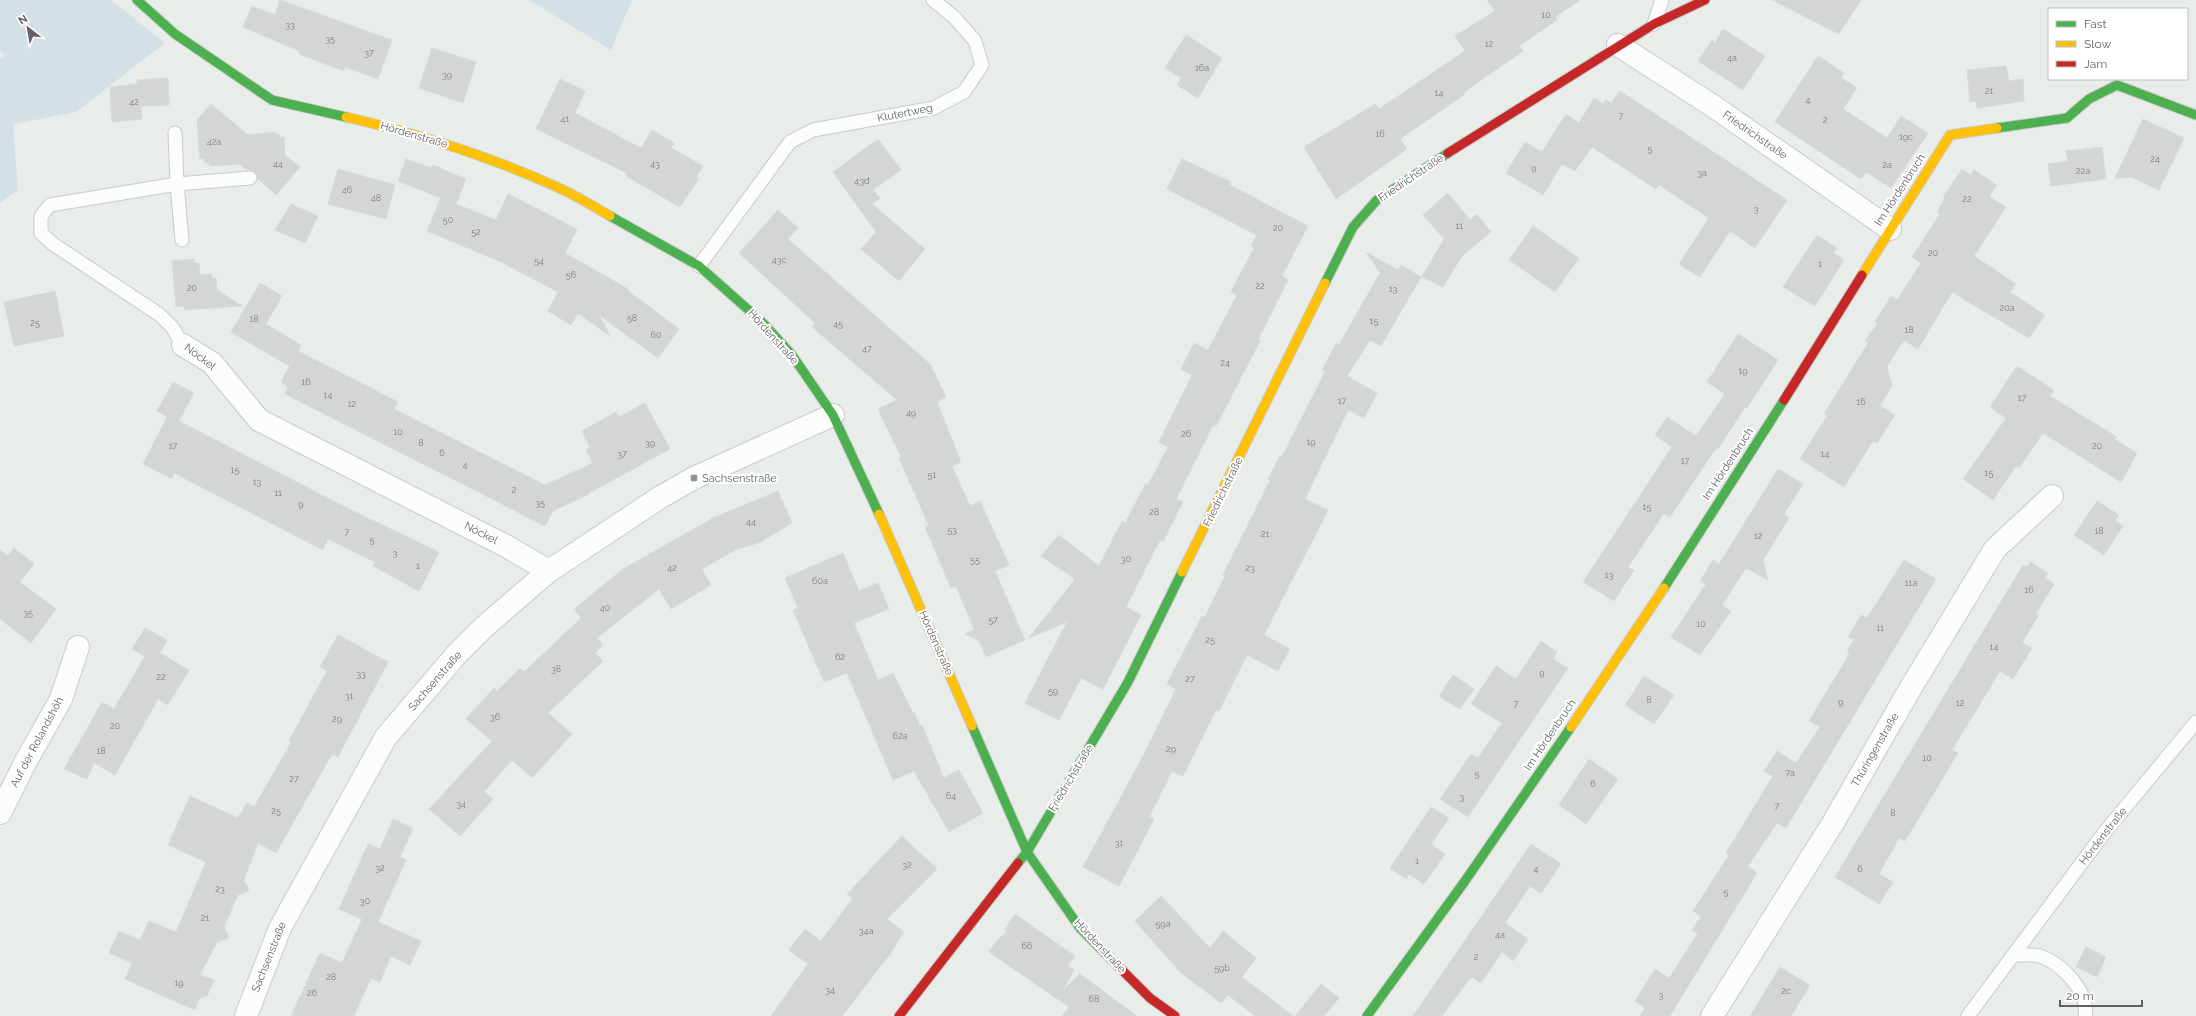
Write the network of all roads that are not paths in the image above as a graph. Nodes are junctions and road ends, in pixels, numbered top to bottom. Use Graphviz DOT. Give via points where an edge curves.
graph roads {
  1 [pos="137,0"];
  2 [pos="933,0"];
  3 [pos="1662,0"];
  4 [pos="1705,0"];
  5 [pos="1654,24"];
  6 [pos="1618,45"];
  7 [pos="2196,115"];
  8 [pos="175,133"];
  9 [pos="250,178"];
  10 [pos="177,184"];
  11 [pos="1890,229"];
  12 [pos="182,240"];
  13 [pos="699,266"];
  14 [pos="183,345"];
  15 [pos="833,415"];
  16 [pos="2052,496"];
  17 [pos="549,571"];
  18 [pos="78,647"];
  19 [pos="2196,722"];
  20 [pos="0,813"];
  21 [pos="1027,852"];
  22 [pos="2015,955"];
  23 [pos="246,1016"];
  24 [pos="899,1016"];
  25 [pos="1175,1016"];
  26 [pos="1367,1016"];
  27 [pos="1712,1016"];
  28 [pos="1968,1016"];
  29 [pos="2085,1016"];
  1 -- 13 [label="street, Hördenstraße" via="175,34 272,100 404,131 469,151 558,187"];
  2 -- 13 [label="lane, Klutertweg" via="955,18 975,41 982,65 964,92 934,108 813,130 790,142"];
  3 -- 5 [label="lane"];
  4 -- 5 [label="street, Friedrichstraße"];
  5 -- 6 [label="street, Friedrichstraße"];
  6 -- 11 [label="street, Friedrichstraße" via="1725,114"];
  6 -- 21 [label="street, Friedrichstraße" via="1377,200 1352,227 1128,682"];
  7 -- 11 [label="street, Im Hördenbruch" via="2117,85 2089,99 2067,118 1950,135"];
  8 -- 10 [label="lane"];
  9 -- 10 [label="lane"];
  10 -- 12 [label="lane"];
  10 -- 14 [label="lane, Nöckel" via="50,205 41,216 41,233 53,244 160,315 172,327"];
  11 -- 26 [label="street, Im Hördenbruch" via="1744,464 1582,709 1419,946"];
  13 -- 15 [label="street, Hördenstraße" via="763,323 792,355"];
  14 -- 17 [label="street, Nöckel" via="212,363 259,420 506,546"];
  15 -- 17 [label="street, Sachsenstraße" via="694,478"];
  15 -- 21 [label="street, Hördenstraße" via="924,613"];
  16 -- 27 [label="street, Thüringenstraße" via="1995,549 1833,823"];
  17 -- 23 [label="street, Sachsenstraße" via="473,638 386,737 280,928"];
  18 -- 20 [label="street, Auf der Rolandshöh" via="61,699 24,763"];
  19 -- 22 [label="lane, Hördenstraße" via="2104,833"];
  21 -- 24 [label="street, Friedrichstraße"];
  21 -- 25 [label="street, Hördenstraße" via="1080,928 1150,998"];
  22 -- 28 [label="lane, Hördenstraße"];
  22 -- 29 [label="lane" via="2040,956 2059,967 2080,988"];
}
